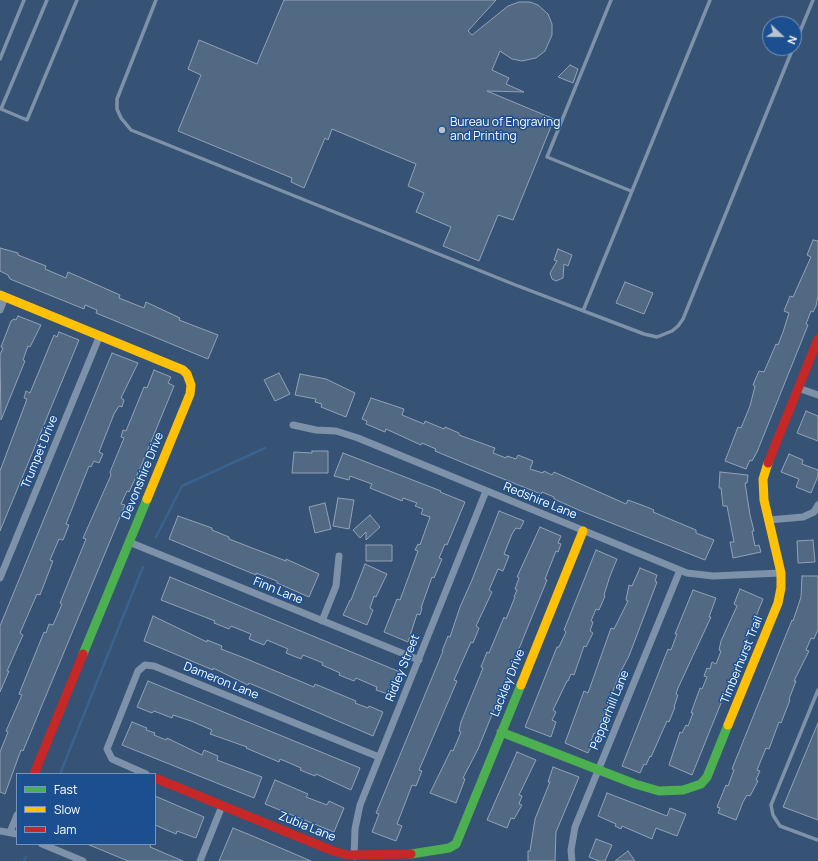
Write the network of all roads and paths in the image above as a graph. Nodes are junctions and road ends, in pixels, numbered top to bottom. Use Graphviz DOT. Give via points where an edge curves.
graph roads {
  1 [pos="24,0"];
  2 [pos="47,0"];
  3 [pos="77,0"];
  4 [pos="156,0"];
  5 [pos="610,0"];
  6 [pos="710,0"];
  7 [pos="813,0"];
  8 [pos="802,27"];
  9 [pos="790,56"];
  10 [pos="0,59"];
  11 [pos="0,109"];
  12 [pos="632,191"];
  13 [pos="3,296"];
  14 [pos="0,310"];
  15 [pos="583,310"];
  16 [pos="100,335"];
  17 [pos="818,339"];
  18 [pos="798,388"];
  19 [pos="818,395"];
  20 [pos="293,425"];
  21 [pos="486,491"];
  22 [pos="818,505"];
  23 [pos="769,520"];
  24 [pos="583,530"];
  25 [pos="129,542"];
  26 [pos="339,556"];
  27 [pos="680,570"];
  28 [pos="781,573"];
  29 [pos="0,578"];
  30 [pos="322,621"];
  31 [pos="419,660"];
  32 [pos="818,690"];
  33 [pos="501,732"];
  34 [pos="379,757"];
  35 [pos="597,770"];
  36 [pos="34,773"];
  37 [pos="144,773"];
  38 [pos="156,778"];
  39 [pos="222,806"];
  40 [pos="16,821"];
  41 [pos="0,831"];
  42 [pos="14,833"];
  43 [pos="818,840"];
  44 [pos="456,844"];
  45 [pos="44,845"];
  46 [pos="354,856"];
  47 [pos="83,861"];
  48 [pos="200,861"];
  49 [pos="572,861"];
  1 -- 10 [label="lane"];
  2 -- 11 [label="lane"];
  3 -- 11 [label="lane" via="27,120"];
  4 -- 15 [label="lane" via="117,99 117,109 121,118 131,130"];
  5 -- 12 [label="lane" via="547,157"];
  6 -- 12 [label="lane"];
  7 -- 8 [label="lane"];
  9 -- 15 [label="lane" via="678,326 664,335 651,336"];
  12 -- 15 [label="lane"];
  13 -- 14 [label="street"];
  13 -- 16 [label="street, Devonshire Drive"];
  16 -- 25 [label="street, Devonshire Drive" via="183,370 190,380 190,394"];
  16 -- 29 [label="street, Trumpet Drive"];
  17 -- 18 [label="street, Timberhurst Trail"];
  18 -- 19 [label="street"];
  18 -- 23 [label="street, Timberhurst Trail" via="763,479 762,489"];
  20 -- 21 [label="street, Redshire Lane" via="336,431 358,438"];
  21 -- 24 [label="street, Redshire Lane"];
  21 -- 31 [label="street, Ridley Street"];
  22 -- 23 [label="street" via="814,512 803,517"];
  23 -- 28 [label="street, Timberhurst Trail"];
  24 -- 27 [label="street, Redshire Lane"];
  24 -- 33 [label="street, Lackley Drive"];
  25 -- 30 [label="street, Finn Lane"];
  25 -- 36 [label="street, Devonshire Drive"];
  26 -- 30 [label="street" via="336,586"];
  27 -- 28 [label="street, Redshire Lane" via="703,576"];
  27 -- 35 [label="street, Pepperhill Lane"];
  28 -- 35 [label="street, Timberhurst Trail" via="778,603 712,767 701,784 683,790 659,791"];
  30 -- 31 [label="street, Finn Lane"];
  31 -- 34 [label="street, Ridley Street"];
  32 -- 43 [label="lane" via="771,805 773,815 780,826"];
  33 -- 35 [label="street, Timberhurst Trail"];
  33 -- 44 [label="street, Lackley Drive"];
  34 -- 37 [label="street, Dameron Lane" via="145,665 138,671 108,744 108,754 112,759"];
  34 -- 46 [label="street, Ridley Street" via="356,818"];
  35 -- 49 [label="street, Pepperhill Lane" via="575,827"];
  38 -- 39 [label="street, Zubia Lane"];
  39 -- 46 [label="street, Zubia Lane" via="333,851"];
  39 -- 48 [label="street"];
  40 -- 42 [label="street"];
  41 -- 42 [label="street"];
  44 -- 46 [label="street, Zubia Lane" via="450,848 408,854"];
  45 -- 47 [label="street"];
}
